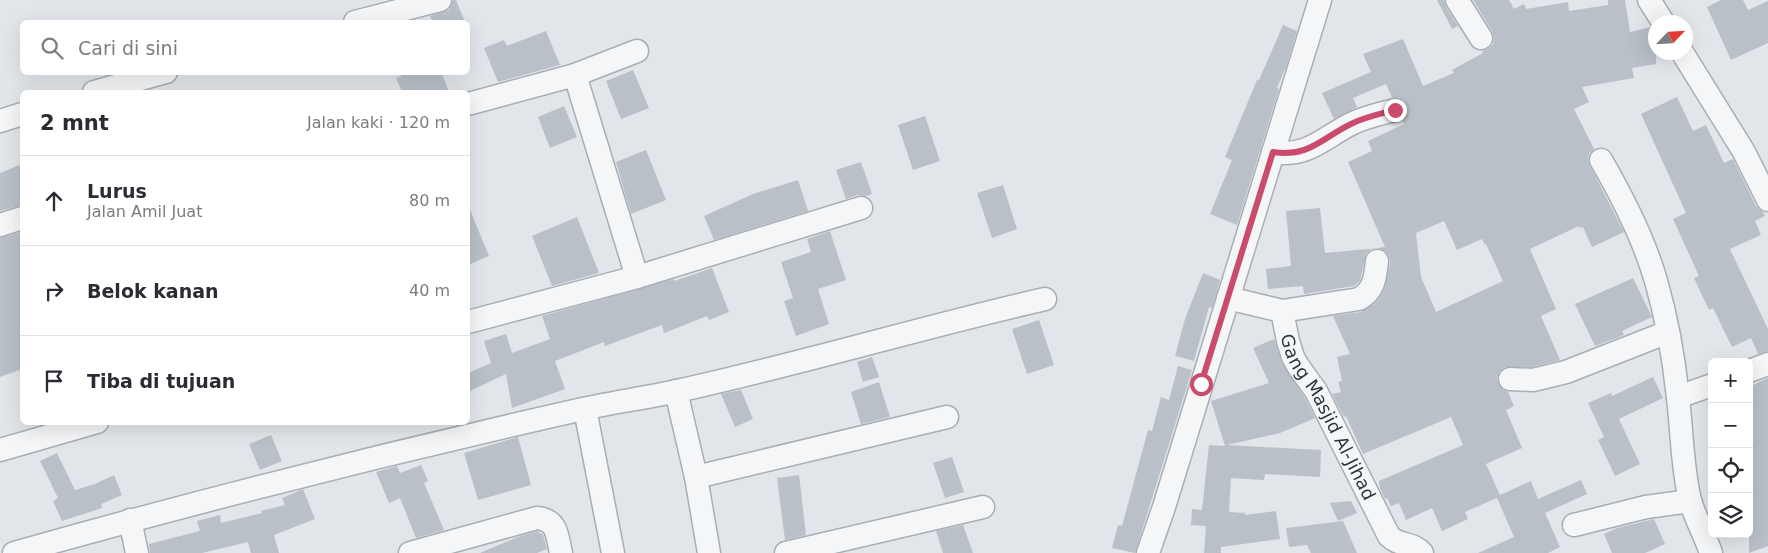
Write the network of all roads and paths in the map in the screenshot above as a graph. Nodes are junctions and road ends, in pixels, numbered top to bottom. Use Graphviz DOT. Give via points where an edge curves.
graph roads {
  1 [pos="440,0"];
  2 [pos="1320,0"];
  3 [pos="1457,0"];
  4 [pos="1649,0"];
  5 [pos="1659,15"];
  6 [pos="363,20"];
  7 [pos="1481,38"];
  8 [pos="637,52"];
  9 [pos="1687,60"];
  10 [pos="155,75"];
  11 [pos="575,75"];
  12 [pos="101,90"];
  13 [pos="470,103"];
  14 [pos="1395,110"];
  15 [pos="20,115"];
  16 [pos="0,121"];
  17 [pos="1273,152"];
  18 [pos="1602,160"];
  19 [pos="1768,200"];
  20 [pos="861,208"];
  21 [pos="20,219"];
  22 [pos="0,225"];
  23 [pos="1377,261"];
  24 [pos="637,277"];
  25 [pos="1228,298"];
  26 [pos="1045,299"];
  27 [pos="1282,311"];
  28 [pos="470,321"];
  29 [pos="1668,332"];
  30 [pos="1768,364"];
  31 [pos="1753,370"];
  32 [pos="1510,379"];
  33 [pos="1708,386"];
  34 [pos="676,391"];
  35 [pos="1678,397"];
  36 [pos="585,409"];
  37 [pos="947,417"];
  38 [pos="83,425"];
  39 [pos="2,442"];
  40 [pos="696,477"];
  41 [pos="1690,501"];
  42 [pos="983,507"];
  43 [pos="130,520"];
  44 [pos="1574,525"];
  45 [pos="14,553"];
  46 [pos="137,553"];
  47 [pos="410,553"];
  48 [pos="561,553"];
  49 [pos="613,553"];
  50 [pos="709,553"];
  51 [pos="786,553"];
  52 [pos="1148,553"];
  53 [pos="1422,553"];
  54 [pos="1711,553"];
  1 -- 6 [label="street"];
  2 -- 17 [label="street"];
  3 -- 7 [label="street"];
  4 -- 5 [label="street"];
  8 -- 11 [label="street"];
  9 -- 19 [label="street" via="1740,145"];
  10 -- 12 [label="street"];
  11 -- 13 [label="street"];
  11 -- 24 [label="street"];
  14 -- 17 [label="street" via="1358,121 1297,153"];
  15 -- 16 [label="street"];
  17 -- 25 [label="street"];
  18 -- 29 [label="street" via="1644,248"];
  20 -- 24 [label="street"];
  21 -- 22 [label="street"];
  23 -- 27 [label="street" via="1374,281 1368,294 1360,299"];
  24 -- 28 [label="street"];
  25 -- 27 [label="street, Gang Masjid Al-Jihad"];
  25 -- 52 [label="street"];
  26 -- 34 [label="street"];
  27 -- 53 [label="street, Gang Masjid Al-Jihad" via="1294,357 1316,391 1389,536 1415,546"];
  29 -- 32 [label="street" via="1566,372 1533,380"];
  29 -- 35 [label="street"];
  30 -- 31 [label="street"];
  33 -- 35 [label="street"];
  34 -- 36 [label="street"];
  34 -- 40 [label="street"];
  35 -- 41 [label="street"];
  36 -- 43 [label="street"];
  36 -- 49 [label="street"];
  37 -- 40 [label="street"];
  38 -- 39 [label="street"];
  40 -- 50 [label="street"];
  41 -- 44 [label="street" via="1646,507"];
  41 -- 54 [label="street"];
  42 -- 51 [label="street"];
  43 -- 45 [label="street"];
  43 -- 46 [label="street"];
  47 -- 48 [label="street" via="537,518 547,519 553,524"];
}
